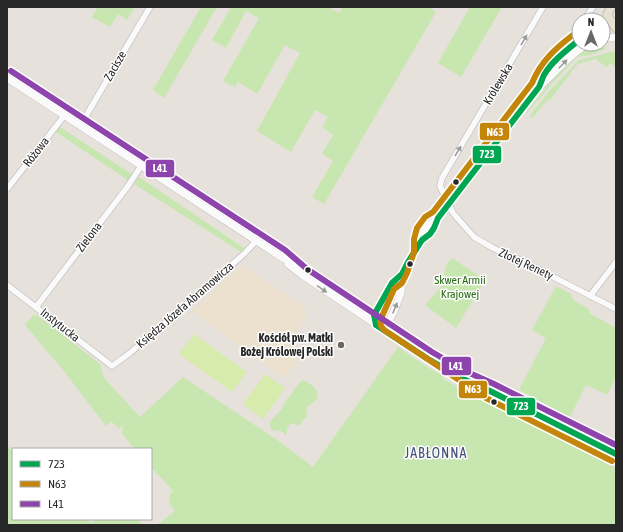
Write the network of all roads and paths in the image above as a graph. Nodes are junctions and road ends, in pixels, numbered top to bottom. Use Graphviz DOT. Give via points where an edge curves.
graph roads {
  1 [pos="150,7"];
  2 [pos="543,7"];
  3 [pos="571,36"];
  4 [pos="571,47"];
  5 [pos="576,52"];
  6 [pos="550,67"];
  7 [pos="7,78"];
  8 [pos="540,87"];
  9 [pos="64,116"];
  10 [pos="80,126"];
  11 [pos="141,166"];
  12 [pos="7,189"];
  13 [pos="448,204"];
  14 [pos="256,241"];
  15 [pos="281,257"];
  16 [pos="616,262"];
  17 [pos="402,274"];
  18 [pos="7,285"];
  19 [pos="590,296"];
  20 [pos="36,307"];
  21 [pos="616,309"];
  22 [pos="374,315"];
  23 [pos="388,323"];
  24 [pos="376,325"];
  25 [pos="112,366"];
  26 [pos="490,391"];
  27 [pos="616,454"];
  1 -- 10 [label="street, Zacisze"];
  13 -- 2 [label="street, Królewska, one-way" via="440,186 442,178"];
  3 -- 6 [label="street"];
  4 -- 6 [label="main road"];
  8 -- 5 [label="main road, one-way"];
  6 -- 8 [label="main road"];
  7 -- 9 [label="main road"];
  8 -- 13 [label="main road"];
  9 -- 10 [label="main road"];
  9 -- 12 [label="street, Różowa"];
  10 -- 11 [label="main road"];
  11 -- 14 [label="main road"];
  11 -- 20 [label="street, Zielona"];
  13 -- 17 [label="main road" via="424,231 422,240"];
  13 -- 19 [label="street, Złotej Renety" via="474,237"];
  14 -- 15 [label="main road"];
  14 -- 25 [label="street, Księdza Józefa Abramowicza"];
  15 -- 22 [label="main road" via="306,269"];
  15 -- 24 [label="main road, one-way" via="302,275"];
  16 -- 19 [label="street"];
  17 -- 22 [label="main road" via="392,283"];
  23 -- 17 [label="main road, one-way" via="401,293"];
  18 -- 20 [label="street, Instytucka"];
  19 -- 21 [label="street, Złotej Renety"];
  20 -- 25 [label="street, Instytucka"];
  22 -- 23 [label="main road"];
  22 -- 24 [label="main road"];
  23 -- 24 [label="main road"];
  23 -- 26 [label="main road"];
  24 -- 26 [label="main road" via="428,359"];
  26 -- 27 [label="main road"];
}
